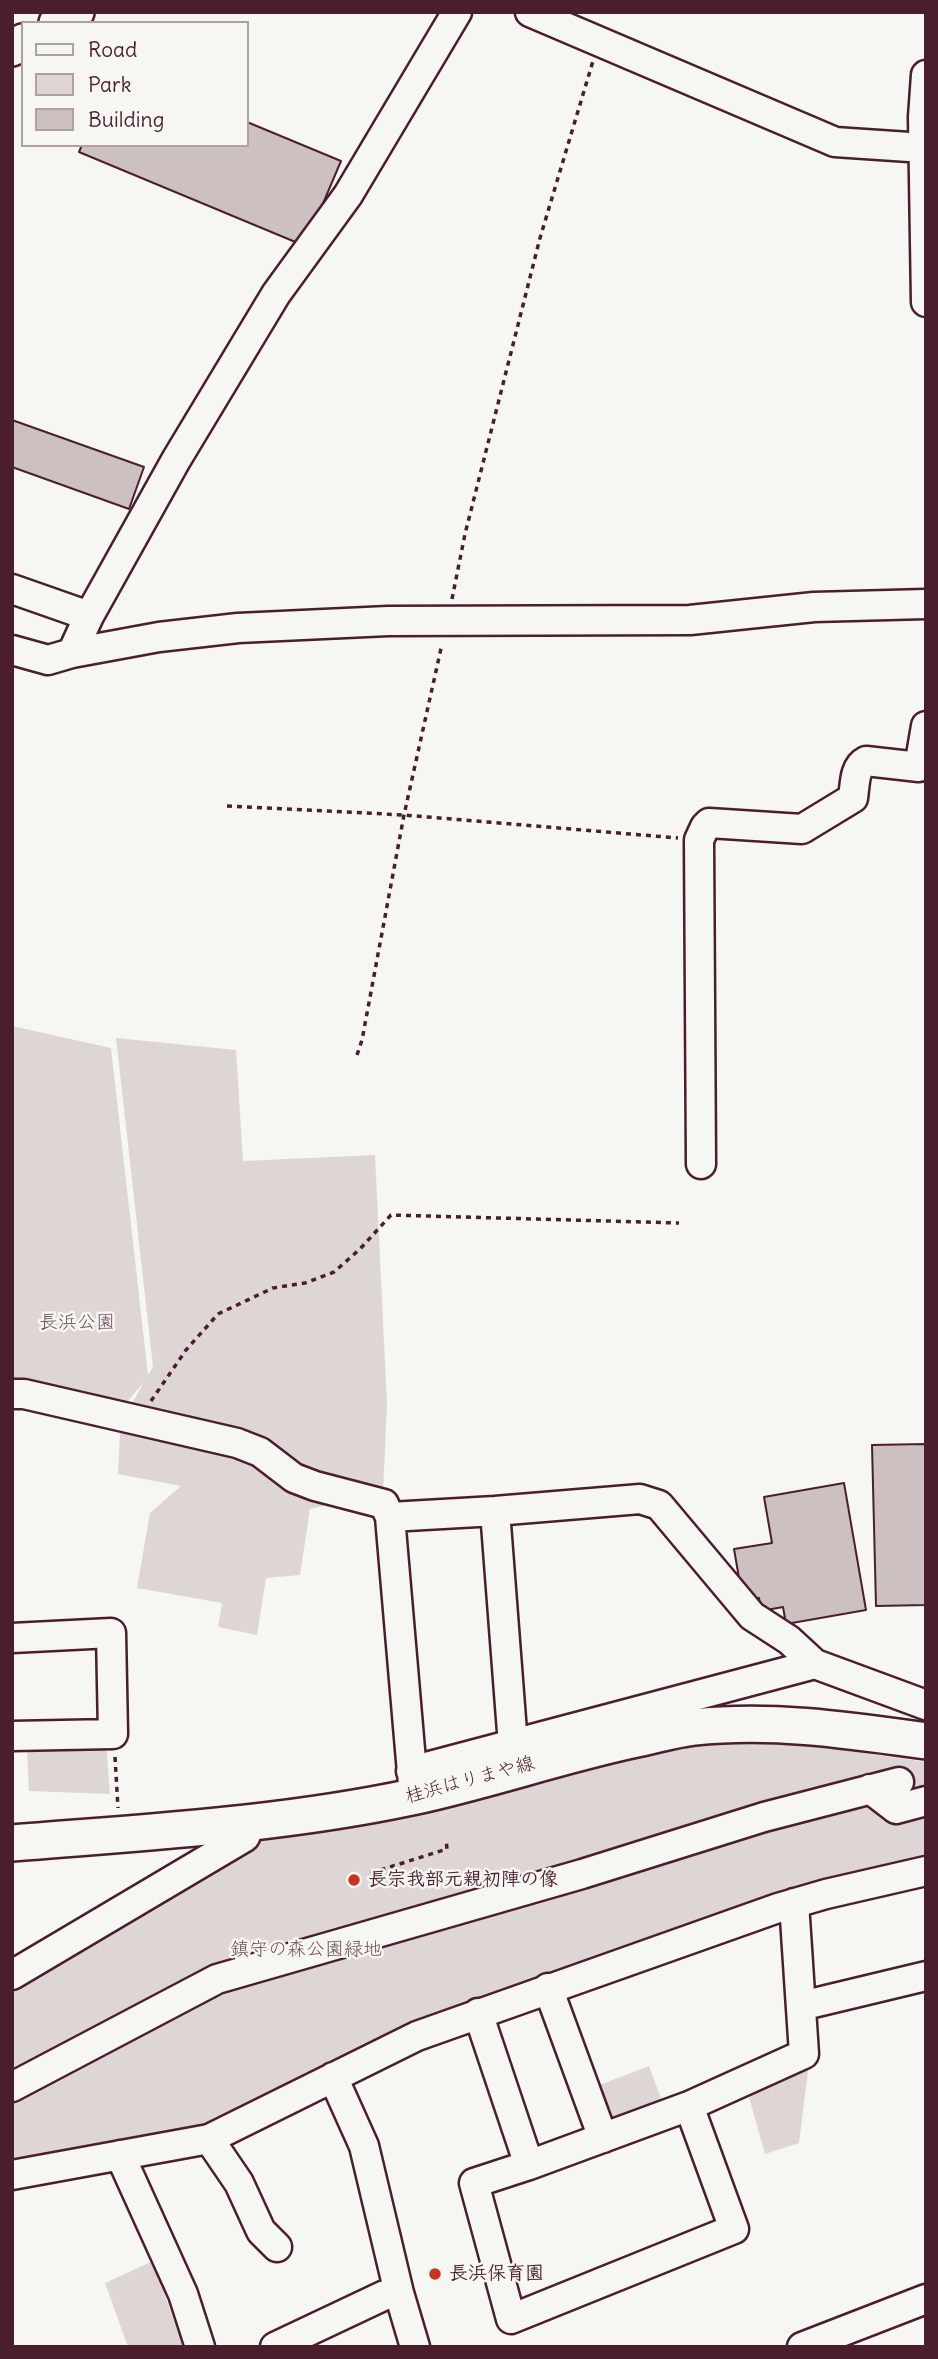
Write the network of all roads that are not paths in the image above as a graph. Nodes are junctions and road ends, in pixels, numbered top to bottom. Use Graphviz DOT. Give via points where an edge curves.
graph roads {
  1 [pos="76,12"];
  2 [pos="457,12"];
  3 [pos="530,12"];
  4 [pos="60,21"];
  5 [pos="926,75"];
  6 [pos="923,148"];
  7 [pos="926,302"];
  8 [pos="12,589"];
  9 [pos="926,604"];
  10 [pos="89,616"];
  11 [pos="12,650"];
  12 [pos="72,653"];
  13 [pos="926,726"];
  14 [pos="701,1164"];
  15 [pos="12,1394"];
  16 [pos="495,1511"];
  17 [pos="390,1517"];
  18 [pos="12,1638"];
  19 [pos="814,1664"];
  20 [pos="926,1705"];
  21 [pos="12,1737"];
  22 [pos="926,1741"];
  23 [pos="513,1745"];
  24 [pos="899,1782"];
  25 [pos="413,1784"];
  26 [pos="870,1789"];
  27 [pos="926,1801"];
  28 [pos="251,1823"];
  29 [pos="12,1843"];
  30 [pos="926,1871"];
  31 [pos="794,1903"];
  32 [pos="12,1975"];
  33 [pos="926,1976"];
  34 [pos="548,1988"];
  35 [pos="801,2006"];
  36 [pos="478,2013"];
  37 [pos="333,2077"];
  38 [pos="14,2086"];
  39 [pos="689,2106"];
  40 [pos="603,2138"];
  41 [pos="209,2139"];
  42 [pos="120,2155"];
  43 [pos="529,2165"];
  44 [pos="12,2175"];
  45 [pos="277,2247"];
  46 [pos="399,2292"];
  47 [pos="926,2299"];
  48 [pos="200,2347"];
  49 [pos="275,2347"];
  50 [pos="415,2347"];
  51 [pos="802,2347"];
  1 -- 4 [label="main road"];
  2 -- 10 [label="street" via="348,195 276,294"];
  3 -- 6 [label="street" via="835,142"];
  5 -- 6 [label="street"];
  6 -- 7 [label="street"];
  8 -- 10 [label="street"];
  9 -- 12 [label="street" via="814,607 690,620 388,621 237,628"];
  10 -- 12 [label="street"];
  11 -- 12 [label="street" via="48,660"];
  13 -- 14 [label="street" via="919,767 861,763 853,797 802,828 709,823 705,827 699,840"];
  15 -- 17 [label="street" via="237,1443 260,1452 294,1478 383,1504"];
  16 -- 17 [label="street"];
  16 -- 19 [label="street" via="640,1499 659,1505 752,1616 789,1640"];
  16 -- 23 [label="street"];
  17 -- 25 [label="street"];
  18 -- 21 [label="street" via="111,1633 113,1734"];
  19 -- 20 [label="street"];
  19 -- 23 [label="street"];
  22 -- 25 [label="main road, 桂浜はりまや線" via="817,1726 750,1723 691,1727"];
  23 -- 25 [label="street"];
  24 -- 26 [label="street"];
  25 -- 28 [label="main road, 桂浜はりまや線" via="318,1814"];
  26 -- 27 [label="street" via="896,1810"];
  26 -- 38 [label="street" via="217,1979"];
  28 -- 29 [label="main road, 桂浜はりまや線"];
  28 -- 32 [label="street" via="244,1838"];
  30 -- 31 [label="street"];
  31 -- 34 [label="street"];
  31 -- 35 [label="street"];
  33 -- 35 [label="street"];
  34 -- 36 [label="street"];
  34 -- 40 [label="street"];
  35 -- 39 [label="street" via="804,2054"];
  36 -- 37 [label="street" via="416,2036"];
  36 -- 43 [label="street"];
  37 -- 41 [label="street"];
  37 -- 46 [label="street" via="364,2146"];
  39 -- 40 [label="street"];
  39 -- 43 [label="street" via="734,2228 512,2319 474,2183"];
  40 -- 43 [label="street"];
  41 -- 42 [label="street"];
  41 -- 45 [label="street" via="239,2183 261,2231"];
  42 -- 44 [label="street"];
  42 -- 48 [label="street" via="183,2294"];
  46 -- 49 [label="street"];
  46 -- 50 [label="street"];
  47 -- 51 [label="street"];
}
